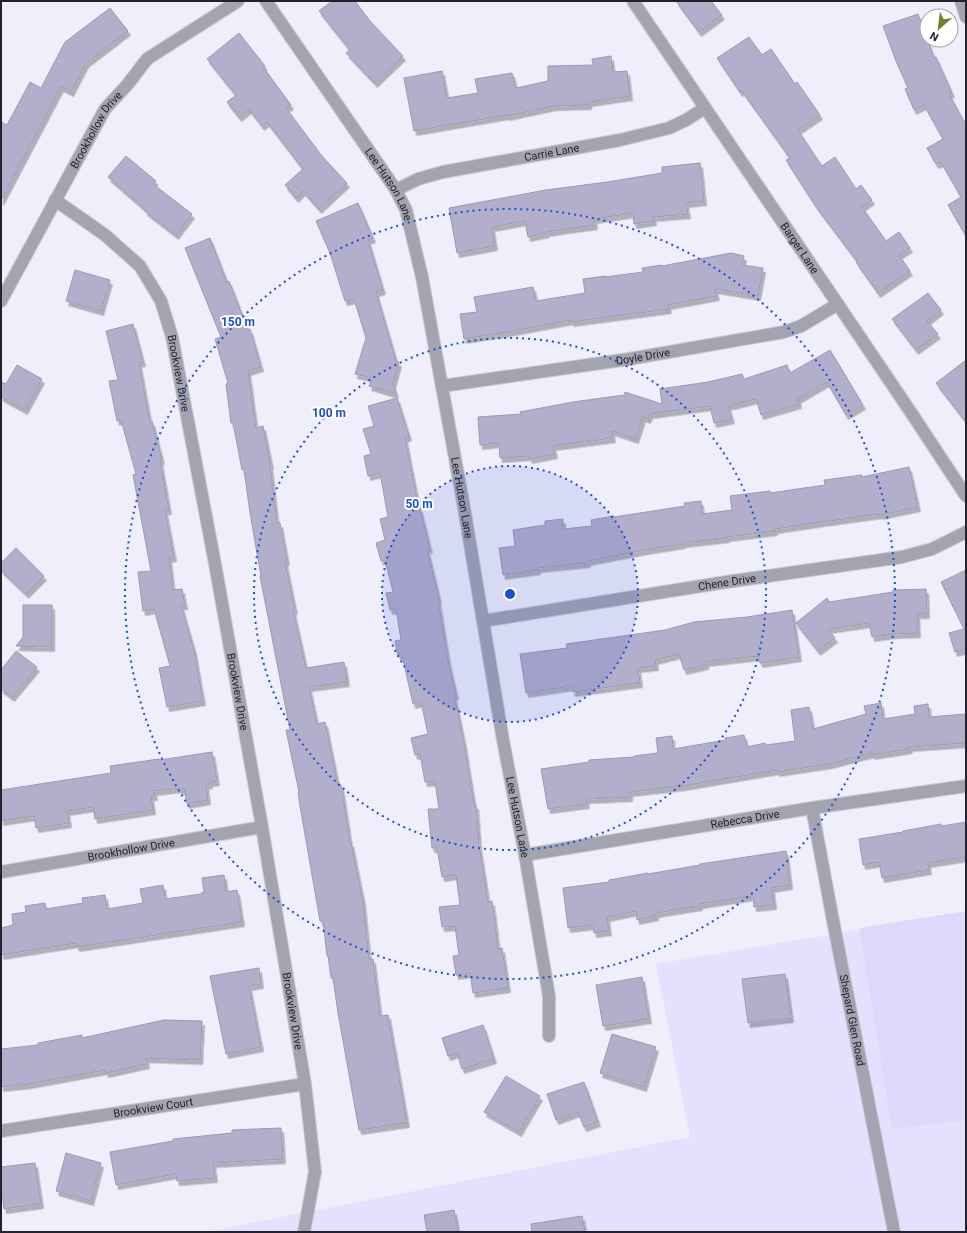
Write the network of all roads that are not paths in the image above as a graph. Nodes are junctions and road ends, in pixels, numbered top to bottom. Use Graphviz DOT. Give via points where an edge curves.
graph roads {
  1 [pos="238,1"];
  2 [pos="266,1"];
  3 [pos="633,1"];
  4 [pos="961,1"];
  5 [pos="966,17"];
  6 [pos="705,108"];
  7 [pos="396,190"];
  8 [pos="55,200"];
  9 [pos="1,300"];
  10 [pos="838,304"];
  11 [pos="442,386"];
  12 [pos="966,496"];
  13 [pos="966,532"];
  14 [pos="484,622"];
  15 [pos="966,786"];
  16 [pos="812,808"];
  17 [pos="262,827"];
  18 [pos="525,854"];
  19 [pos="1,872"];
  20 [pos="549,1036"];
  21 [pos="305,1084"];
  22 [pos="1,1131"];
  23 [pos="304,1232"];
  24 [pos="894,1232"];
  1 -- 8 [label="street, Brookhollow Drive" via="147,59 105,109"];
  2 -- 7 [label="street, Lee Hutson Lane"];
  3 -- 6 [label="street, Barger Lane"];
  4 -- 5 [label="street"];
  6 -- 7 [label="street, Carrie Lane" via="669,128 620,140 443,172 418,179"];
  6 -- 10 [label="street, Barger Lane"];
  7 -- 11 [label="street, Lee Hutson Lane" via="406,210 422,277"];
  8 -- 9 [label="street, Brookhollow Drive"];
  8 -- 17 [label="street, Brookview Drive" via="105,235 140,266 161,301 172,337"];
  10 -- 11 [label="street, Doyle Drive" via="802,326 784,332 629,359"];
  10 -- 12 [label="street, Barger Lane"];
  11 -- 14 [label="street, Lee Hutson Lane"];
  13 -- 14 [label="street, Chene Drive" via="932,549 902,556"];
  14 -- 18 [label="street, Lee Hutson Lane"];
  15 -- 16 [label="street, Rebecca Drive"];
  16 -- 18 [label="street, Rebecca Drive"];
  16 -- 24 [label="street, Shepard Glen Road"];
  17 -- 19 [label="street, Brookhollow Drive"];
  17 -- 21 [label="street, Brookview Drive"];
  18 -- 20 [label="street, Lee Hutson Lane" via="549,996"];
  21 -- 22 [label="street, Brookview Court"];
  21 -- 23 [label="street, Brookview Drive" via="315,1172"];
}
